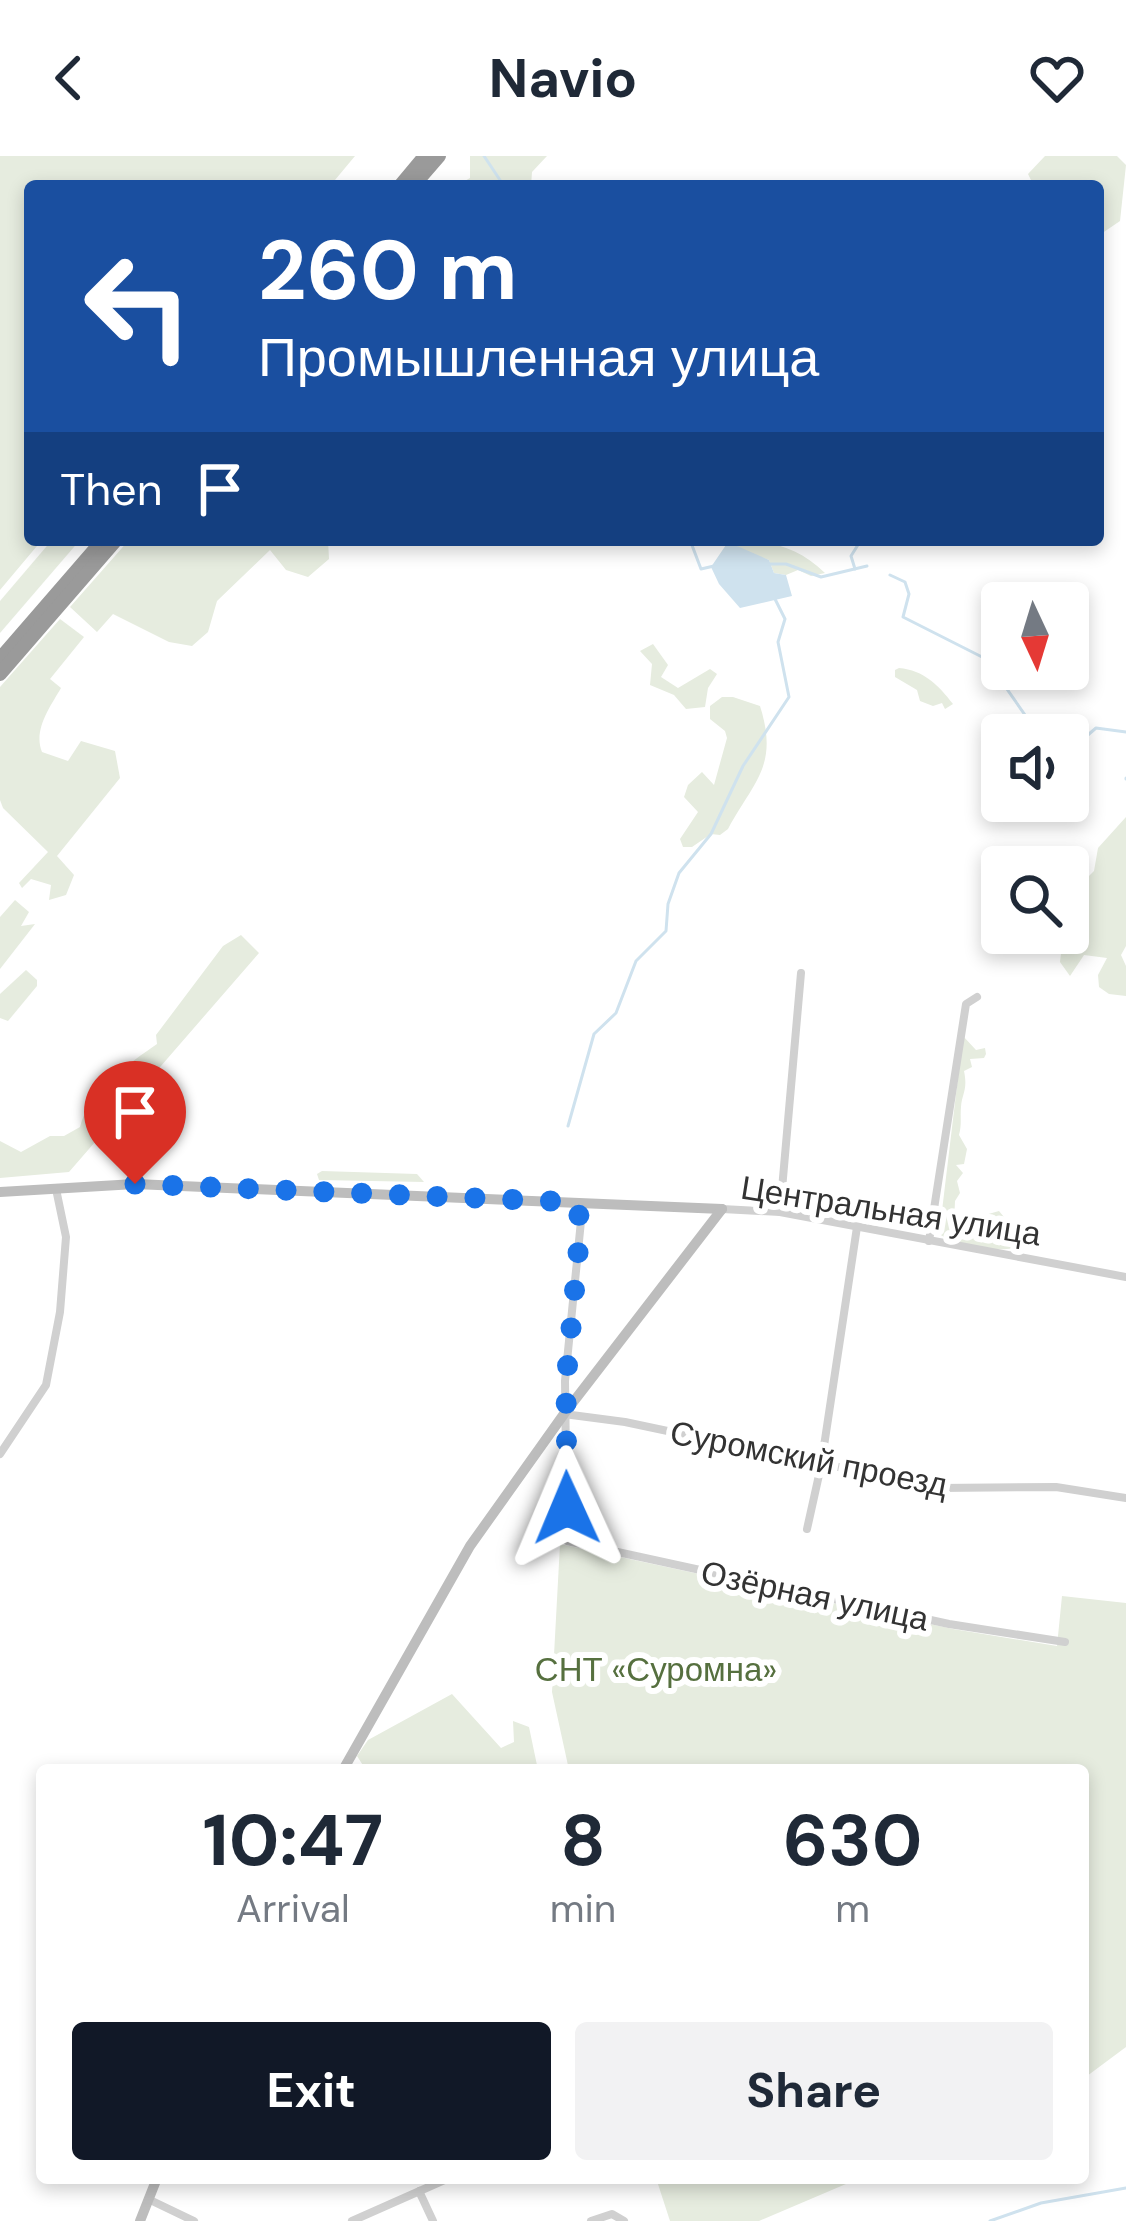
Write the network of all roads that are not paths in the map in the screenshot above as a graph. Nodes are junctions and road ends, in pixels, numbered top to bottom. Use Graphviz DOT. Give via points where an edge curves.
graph roads {
  1 [pos="425,156"];
  2 [pos="439,156"];
  3 [pos="405,180"];
  4 [pos="418,180"];
  5 [pos="98,546"];
  6 [pos="111,546"];
  7 [pos="0,658"];
  8 [pos="0,674"];
  9 [pos="801,973"];
  10 [pos="977,998"];
  11 [pos="56,1189"];
  12 [pos="0,1192"];
  13 [pos="574,1202"];
  14 [pos="722,1209"];
  15 [pos="780,1212"];
  16 [pos="857,1227"];
  17 [pos="929,1241"];
  18 [pos="1126,1277"];
  19 [pos="564,1414"];
  20 [pos="0,1456"];
  21 [pos="821,1466"];
  22 [pos="1126,1498"];
  23 [pos="807,1529"];
  24 [pos="1065,1642"];
  25 [pos="346,1764"];
  26 [pos="154,2184"];
  27 [pos="435,2184"];
  28 [pos="419,2191"];
  29 [pos="148,2199"];
  30 [pos="140,2221"];
  31 [pos="194,2221"];
  32 [pos="352,2221"];
  33 [pos="433,2221"];
  34 [pos="591,2221"];
  35 [pos="624,2221"];
  1 -- 3 [label="highway"];
  2 -- 4 [label="highway"];
  5 -- 7 [label="highway"];
  6 -- 8 [label="highway"];
  9 -- 15 [label="street"];
  10 -- 17 [label="street" via="966,1004"];
  11 -- 12 [label="street, Центральная улица"];
  11 -- 13 [label="street, Центральная улица" via="135,1184"];
  11 -- 20 [label="street" via="66,1237 46,1384"];
  13 -- 14 [label="street, Центральная улица"];
  13 -- 19 [label="street" via="581,1221"];
  14 -- 15 [label="street, Центральная улица"];
  14 -- 19 [label="street"];
  15 -- 16 [label="street, Центральная улица"];
  16 -- 17 [label="street, Центральная улица"];
  16 -- 21 [label="street"];
  17 -- 18 [label="street, Центральная улица"];
  19 -- 21 [label="street, Суромский проезд"];
  19 -- 24 [label="street, Озёрная улица" via="567,1541"];
  19 -- 25 [label="street" via="470,1546"];
  21 -- 22 [label="street, Суромский проезд" via="938,1488 1056,1487"];
  21 -- 23 [label="street"];
  26 -- 29 [label="street"];
  27 -- 28 [label="street"];
  28 -- 32 [label="street"];
  28 -- 33 [label="street"];
  29 -- 30 [label="street"];
  29 -- 31 [label="street"];
  34 -- 35 [label="street" via="612,2214"];
}
